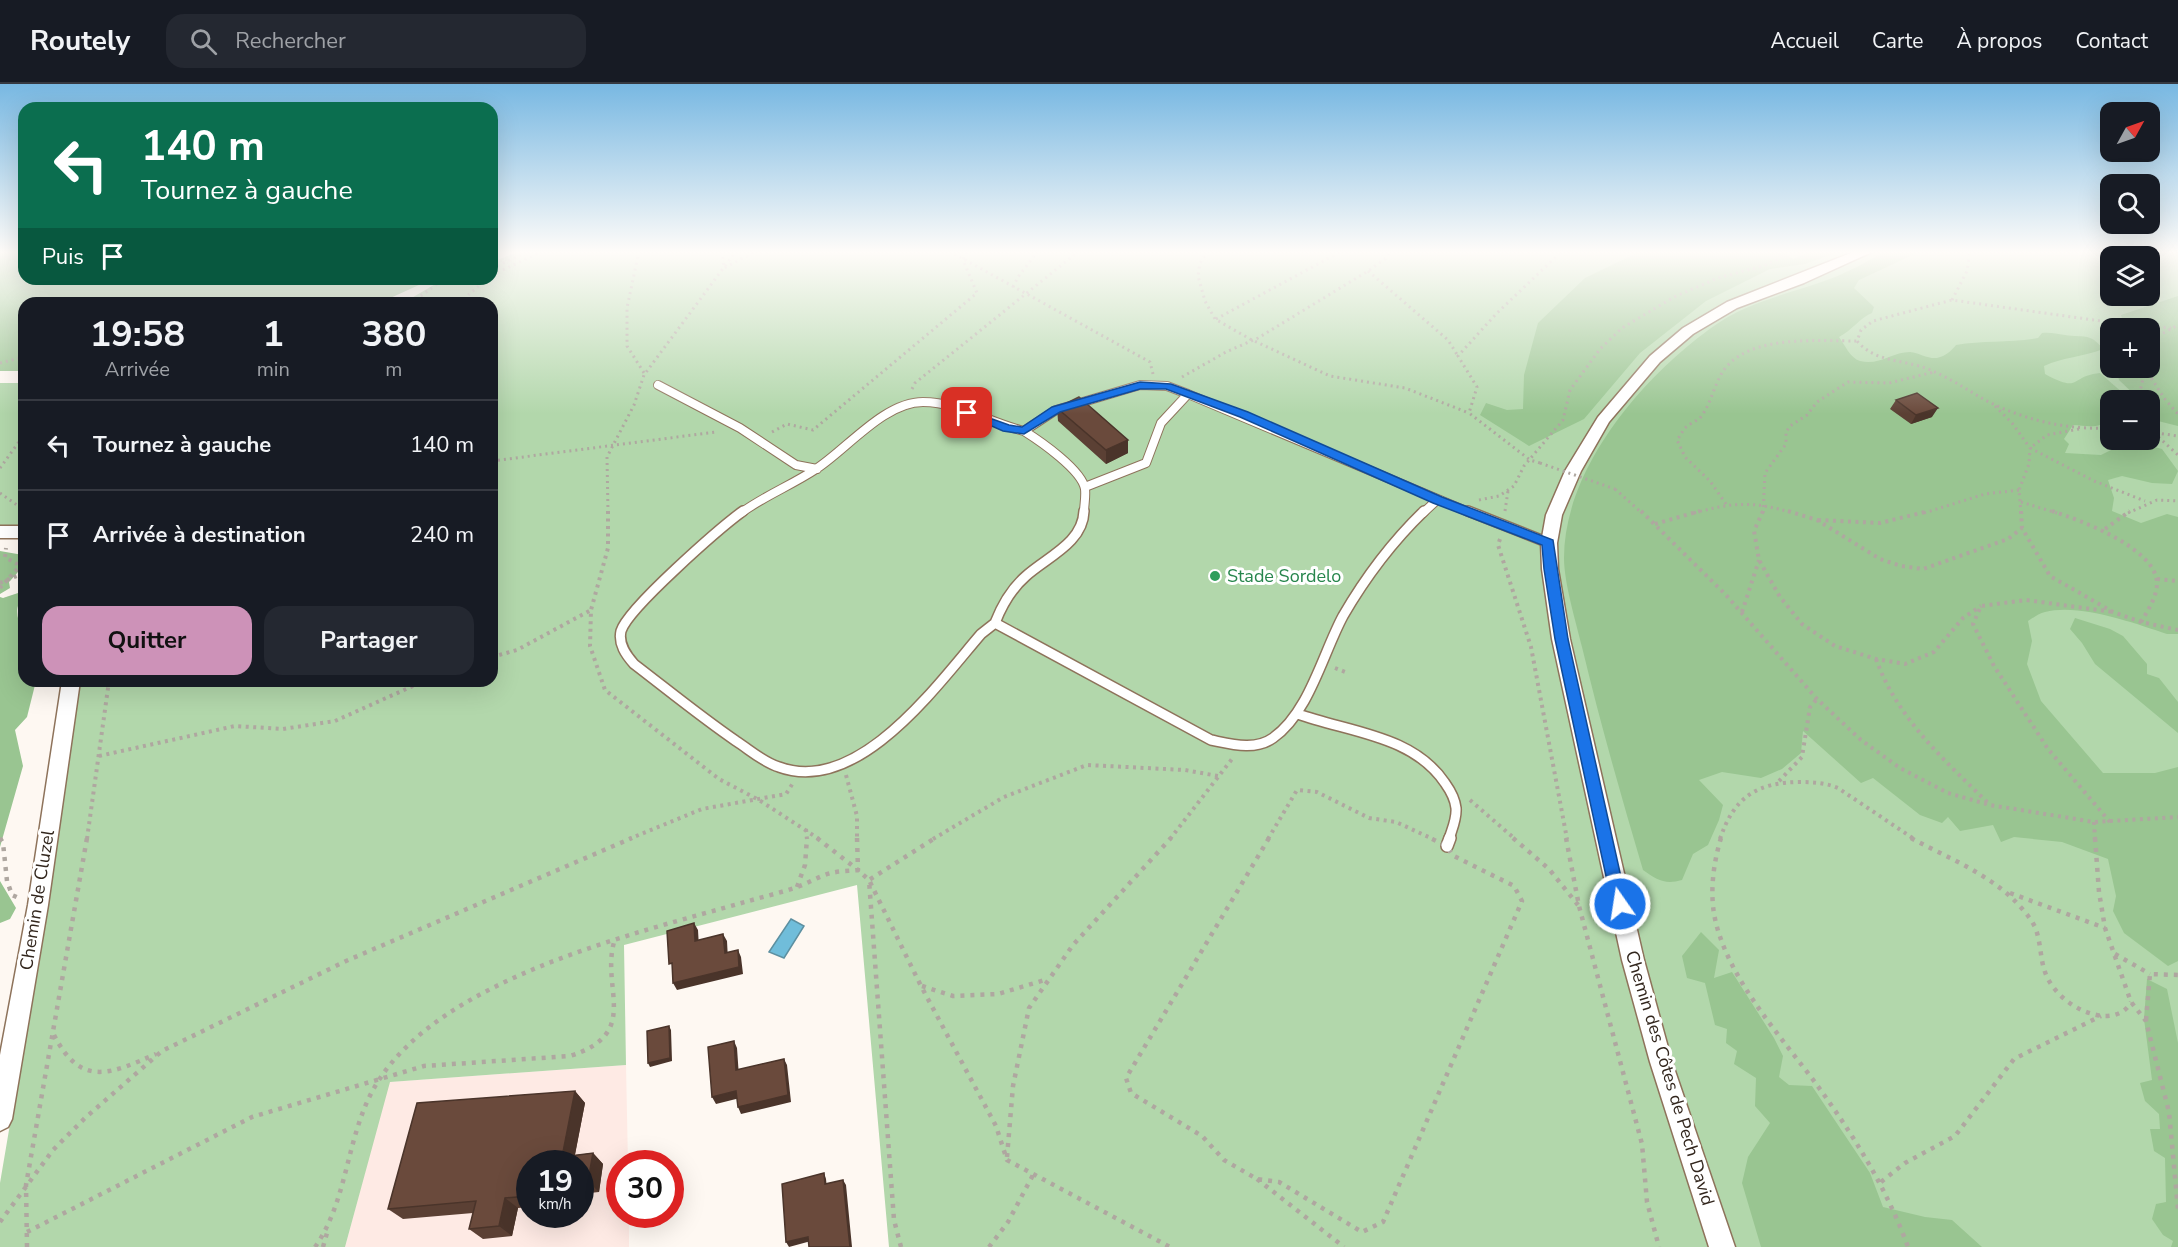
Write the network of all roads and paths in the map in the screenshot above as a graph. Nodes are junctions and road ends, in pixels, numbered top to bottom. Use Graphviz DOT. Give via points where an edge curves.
graph roads {
  1 [pos="628,305"];
  2 [pos="696,305"];
  3 [pos="962,305"];
  4 [pos="1013,305"];
  5 [pos="1050,305"];
  6 [pos="1207,305"];
  7 [pos="1241,305"];
  8 [pos="1312,305"];
  9 [pos="1408,305"];
  10 [pos="1505,305"];
  11 [pos="1660,305"];
  12 [pos="1732,305"];
  13 [pos="1932,305"];
  14 [pos="1989,305"];
  15 [pos="1215,319"];
  16 [pos="2178,325"];
  17 [pos="2171,328"];
  18 [pos="2160,335"];
  19 [pos="1250,339"];
  20 [pos="1857,341"];
  21 [pos="1458,356"];
  22 [pos="18,358"];
  23 [pos="0,363"];
  24 [pos="1934,372"];
  25 [pos="644,375"];
  26 [pos="2152,378"];
  27 [pos="658,386"];
  28 [pos="1167,386"];
  29 [pos="1188,394"];
  30 [pos="906,404"];
  31 [pos="1993,404"];
  32 [pos="1469,413"];
  33 [pos="2178,414"];
  34 [pos="740,428"];
  35 [pos="2100,428"];
  36 [pos="2079,429"];
  37 [pos="1024,431"];
  38 [pos="2160,434"];
  39 [pos="2178,436"];
  40 [pos="2160,439"];
  41 [pos="758,440"];
  42 [pos="18,443"];
  43 [pos="616,443"];
  44 [pos="2030,448"];
  45 [pos="2178,454"];
  46 [pos="498,460"];
  47 [pos="1530,460"];
  48 [pos="0,468"];
  49 [pos="817,468"];
  50 [pos="1085,487"];
  51 [pos="2019,490"];
  52 [pos="1508,491"];
  53 [pos="0,493"];
  54 [pos="2178,499"];
  55 [pos="1437,500"];
  56 [pos="2145,501"];
  57 [pos="2020,502"];
  58 [pos="1726,504"];
  59 [pos="1763,504"];
  60 [pos="18,506"];
  61 [pos="1461,509"];
  62 [pos="1817,520"];
  63 [pos="1655,524"];
  64 [pos="1503,526"];
  65 [pos="2022,528"];
  66 [pos="2105,529"];
  67 [pos="13,532"];
  68 [pos="1549,543"];
  69 [pos="1759,560"];
  70 [pos="18,575"];
  71 [pos="2157,579"];
  72 [pos="2178,581"];
  73 [pos="2,582"];
  74 [pos="0,588"];
  75 [pos="1981,606"];
  76 [pos="591,610"];
  77 [pos="1742,612"];
  78 [pos="2114,612"];
  79 [pos="2141,622"];
  80 [pos="995,623"];
  81 [pos="2178,630"];
  82 [pos="498,655"];
  83 [pos="1876,659"];
  84 [pos="70,687"];
  85 [pos="108,687"];
  86 [pos="411,687"];
  87 [pos="1818,699"];
  88 [pos="1298,714"];
  89 [pos="1237,746"];
  90 [pos="99,756"];
  91 [pos="843,765"];
  92 [pos="804,772"];
  93 [pos="1218,776"];
  94 [pos="1779,781"];
  95 [pos="1467,797"];
  96 [pos="759,800"];
  97 [pos="1990,805"];
  98 [pos="2178,817"];
  99 [pos="2094,822"];
  100 [pos="2110,822"];
  101 [pos="806,829"];
  102 [pos="0,838"];
  103 [pos="1447,846"];
  104 [pos="858,870"];
  105 [pos="869,880"];
  106 [pos="797,887"];
  107 [pos="2007,892"];
  108 [pos="38,905"];
  109 [pos="1579,906"];
  110 [pos="2105,928"];
  111 [pos="615,939"];
  112 [pos="2115,954"];
  113 [pos="2150,974"];
  114 [pos="2178,975"];
  115 [pos="1049,979"];
  116 [pos="921,986"];
  117 [pos="2131,1002"];
  118 [pos="2102,1016"];
  119 [pos="2146,1021"];
  120 [pos="53,1033"];
  121 [pos="162,1052"];
  122 [pos="378,1081"];
  123 [pos="0,1119"];
  124 [pos="1007,1160"];
  125 [pos="1033,1175"];
  126 [pos="1257,1179"];
  127 [pos="1881,1182"];
  128 [pos="26,1185"];
  129 [pos="2178,1209"];
  130 [pos="0,1222"];
  131 [pos="328,1229"];
  132 [pos="27,1232"];
  133 [pos="27,1247"];
  134 [pos="315,1247"];
  135 [pos="323,1247"];
  136 [pos="901,1247"];
  137 [pos="988,1247"];
  138 [pos="1170,1247"];
  139 [pos="1344,1247"];
  140 [pos="1659,1247"];
  141 [pos="1722,1247"];
  142 [pos="1908,1247"];
  1 -- 25 [label="path" via="627,345"];
  2 -- 25 [label="path"];
  3 -- 41 [label="path" via="813,430 787,424"];
  4 -- 30 [label="path" via="915,383"];
  5 -- 28 [label="path" via="1150,362 1154,379"];
  6 -- 15 [label="path"];
  7 -- 15 [label="path"];
  8 -- 19 [label="path"];
  9 -- 21 [label="path" via="1448,340"];
  10 -- 21 [label="path"];
  11 -- 47 [label="path" via="1622,328 1600,349 1570,390 1563,420"];
  12 -- 68 [label="street, Chemin des Côtes de Pech David" via="1688,332 1655,359 1604,420 1573,471 1554,514"];
  13 -- 20 [label="path" via="1873,321 1861,330"];
  14 -- 17 [label="path"];
  15 -- 19 [label="path"];
  16 -- 17 [label="path"];
  17 -- 18 [label="path"];
  19 -- 28 [label="path"];
  19 -- 32 [label="path" via="1330,376 1405,388"];
  20 -- 24 [label="path" via="1865,352 1876,357"];
  20 -- 58 [label="path" via="1779,342 1730,362 1699,419 1685,428 1677,440 1685,457 1710,481"];
  21 -- 32 [label="path" via="1477,387"];
  22 -- 23 [label="path"];
  24 -- 31 [label="path"];
  24 -- 59 [label="path" via="1889,383 1848,382 1817,402 1786,432 1786,444 1765,473"];
  25 -- 27 [label="path"];
  25 -- 43 [label="path"];
  26 -- 33 [label="path"];
  27 -- 34 [label="lane"];
  28 -- 29 [label="lane"];
  28 -- 37 [label="lane" via="1140,385 1056,410"];
  29 -- 50 [label="lane" via="1161,423 1146,463"];
  29 -- 55 [label="lane"];
  30 -- 37 [label="lane" via="947,405"];
  30 -- 49 [label="lane" via="891,411"];
  31 -- 36 [label="path"];
  31 -- 44 [label="path"];
  32 -- 47 [label="path"];
  34 -- 41 [label="lane"];
  34 -- 43 [label="path"];
  35 -- 36 [label="path"];
  36 -- 44 [label="path" via="2047,435"];
  37 -- 50 [label="lane" via="1046,444"];
  38 -- 39 [label="path"];
  40 -- 45 [label="path"];
  41 -- 49 [label="lane" via="796,465"];
  42 -- 48 [label="path"];
  43 -- 46 [label="path"];
  43 -- 76 [label="path" via="607,458 608,548"];
  44 -- 51 [label="path" via="2029,464"];
  44 -- 56 [label="path" via="2094,481"];
  47 -- 52 [label="path"];
  47 -- 63 [label="path, bridge" via="1615,489"];
  49 -- 92 [label="lane" via="760,499 721,528 625,623 621,643 634,664 728,735 768,762"];
  50 -- 80 [label="lane" via="1084,520 1076,537 1025,577 1004,601"];
  51 -- 57 [label="path"];
  51 -- 62 [label="path" via="1979,495 1886,523"];
  52 -- 61 [label="path" via="1471,501"];
  52 -- 64 [label="path"];
  53 -- 60 [label="path"];
  54 -- 56 [label="path"];
  55 -- 61 [label="lane"];
  55 -- 88 [label="lane" via="1386,552 1356,597"];
  56 -- 66 [label="path"];
  57 -- 65 [label="path"];
  57 -- 66 [label="path"];
  58 -- 59 [label="path"];
  58 -- 63 [label="path"];
  59 -- 62 [label="path"];
  59 -- 69 [label="path" via="1754,531"];
  61 -- 64 [label="lane"];
  62 -- 65 [label="path" via="1880,559 1923,569 2008,539"];
  63 -- 77 [label="path"];
  64 -- 68 [label="lane"];
  64 -- 109 [label="path" via="1498,545 1531,647"];
  65 -- 78 [label="path" via="2050,576"];
  66 -- 71 [label="path" via="2131,547"];
  67 -- 73 [label="path" via="5,558 18,568"];
  68 -- 141 [label="street, Chemin des Côtes de Pech David" via="1561,639 1628,939 1661,1062"];
  69 -- 77 [label="path"];
  69 -- 83 [label="path" via="1780,597 1802,624 1835,646"];
  70 -- 73 [label="path"];
  71 -- 72 [label="path"];
  71 -- 79 [label="path" via="2153,602"];
  73 -- 74 [label="path"];
  75 -- 78 [label="path" via="2026,600"];
  75 -- 83 [label="path" via="1963,618 1934,652 1905,664"];
  75 -- 100 [label="path" via="1973,624 1994,666 2048,749"];
  76 -- 82 [label="path" via="517,650"];
  76 -- 96 [label="path" via="590,646 605,690 719,779"];
  77 -- 87 [label="path"];
  78 -- 79 [label="path"];
  79 -- 81 [label="path"];
  80 -- 89 [label="lane" via="1211,740"];
  80 -- 91 [label="lane" via="983,629 901,724"];
  83 -- 97 [label="path" via="1900,708"];
  84 -- 108 [label="street, Chemin de Cluzel"];
  85 -- 90 [label="path"];
  86 -- 90 [label="path" via="335,721 284,729 235,726"];
  87 -- 94 [label="path" via="1810,707 1802,757"];
  87 -- 97 [label="path" via="1861,740 1900,768 1948,793"];
  88 -- 89 [label="lane" via="1274,738 1258,745"];
  88 -- 103 [label="lane" via="1408,748 1441,773 1456,804"];
  89 -- 93 [label="path"];
  90 -- 120 [label="path"];
  91 -- 92 [label="lane"];
  91 -- 104 [label="path" via="857,816"];
  92 -- 96 [label="path" via="786,794"];
  93 -- 105 [label="path" via="1185,770 1087,765 1004,797"];
  93 -- 115 [label="path" via="1170,839 1073,945"];
  94 -- 107 [label="path" via="1827,784 1839,789 1904,835 1967,865"];
  94 -- 127 [label="path" via="1745,797 1731,811 1715,860 1713,913 1743,981"];
  95 -- 109 [label="path" via="1549,869"];
  96 -- 101 [label="path"];
  96 -- 121 [label="path" via="702,809 574,862 346,961"];
  97 -- 99 [label="path"];
  98 -- 100 [label="path"];
  99 -- 100 [label="path"];
  99 -- 110 [label="path"];
  101 -- 104 [label="path"];
  101 -- 106 [label="path" via="807,868"];
  102 -- 108 [label="path" via="12,895"];
  103 -- 126 [label="path" via="1452,855 1514,886 1522,901 1383,1221 1362,1232 1278,1182"];
  103 -- 126 [label="path" via="1396,822 1369,818 1317,792 1297,790 1126,1078 1131,1093 1202,1136 1224,1160"];
  104 -- 105 [label="path"];
  104 -- 106 [label="path" via="831,873"];
  105 -- 116 [label="path"];
  105 -- 136 [label="path" via="894,1220"];
  106 -- 111 [label="path"];
  107 -- 110 [label="path"];
  107 -- 118 [label="path" via="2029,916 2048,981 2061,997 2084,1012"];
  108 -- 123 [label="street, Chemin de Cluzel"];
  109 -- 140 [label="path" via="1642,1144 1647,1202"];
  110 -- 112 [label="path"];
  111 -- 122 [label="path" via="545,964 436,1022 408,1045"];
  111 -- 122 [label="path" via="610,954 615,1008 607,1035 597,1045 570,1056 424,1066"];
  112 -- 113 [label="path"];
  112 -- 117 [label="path"];
  113 -- 114 [label="path"];
  113 -- 119 [label="path"];
  115 -- 116 [label="path" via="998,994 953,996"];
  115 -- 124 [label="path" via="1029,1008 1013,1086"];
  116 -- 124 [label="path" via="996,1125"];
  117 -- 118 [label="path" via="2119,1015"];
  117 -- 119 [label="path"];
  118 -- 127 [label="path" via="2014,1059 1955,1136 1905,1163"];
  119 -- 129 [label="path" via="2169,1112"];
  120 -- 121 [label="path" via="64,1058 85,1072 123,1066"];
  120 -- 128 [label="path"];
  121 -- 128 [label="path" via="85,1118"];
  122 -- 131 [label="path" via="361,1112"];
  122 -- 132 [label="path" via="252,1117"];
  124 -- 125 [label="path"];
  125 -- 137 [label="path" via="1014,1214"];
  125 -- 138 [label="path"];
  126 -- 139 [label="path"];
  127 -- 142 [label="path"];
  128 -- 130 [label="path"];
  128 -- 132 [label="path"];
  131 -- 134 [label="path"];
  131 -- 135 [label="path"];
  132 -- 133 [label="path"];
}
